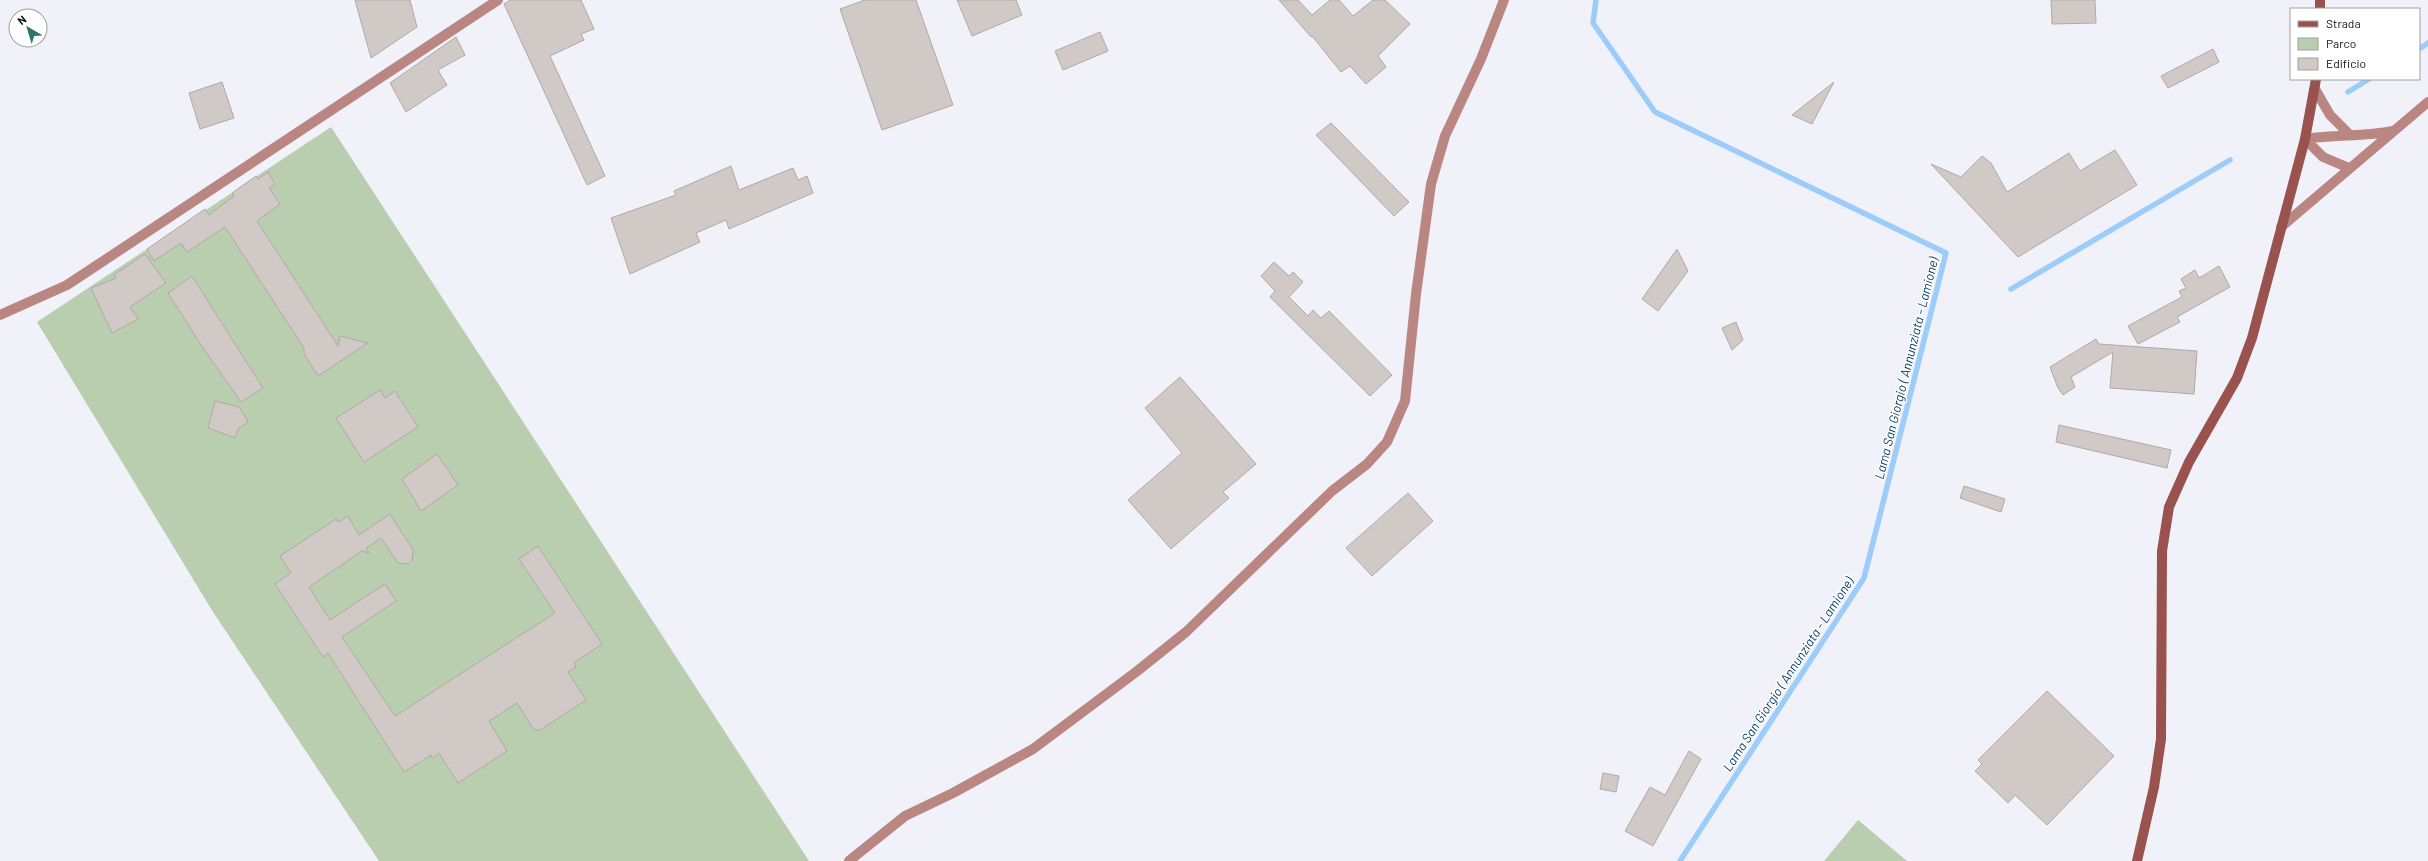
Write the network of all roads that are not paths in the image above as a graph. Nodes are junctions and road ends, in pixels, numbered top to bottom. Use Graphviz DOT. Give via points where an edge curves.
graph roads {
  1 [pos="498,0"];
  2 [pos="1504,0"];
  3 [pos="2316,84"];
  4 [pos="2428,102"];
  5 [pos="2395,130"];
  6 [pos="2349,134"];
  7 [pos="2305,139"];
  8 [pos="2349,168"];
  9 [pos="2281,227"];
  10 [pos="0,315"];
  11 [pos="849,861"];
  12 [pos="2137,861"];
  1 -- 10 [label="street" via="67,285"];
  2 -- 11 [label="street" via="1482,59 1445,136 1431,184 1405,401 1387,442 1367,464 1332,491 1186,632 1136,672 1033,749 905,816"];
  3 -- 6 [label="street" via="2330,115"];
  3 -- 7 [label="main road"];
  4 -- 5 [label="street"];
  5 -- 6 [label="street" via="2370,136"];
  5 -- 8 [label="street"];
  6 -- 7 [label="street"];
  7 -- 8 [label="street" via="2323,157"];
  7 -- 9 [label="main road"];
  8 -- 9 [label="street"];
  9 -- 12 [label="main road" via="2252,338 2237,378 2189,462 2169,507 2162,551 2161,739 2154,787"];
}
